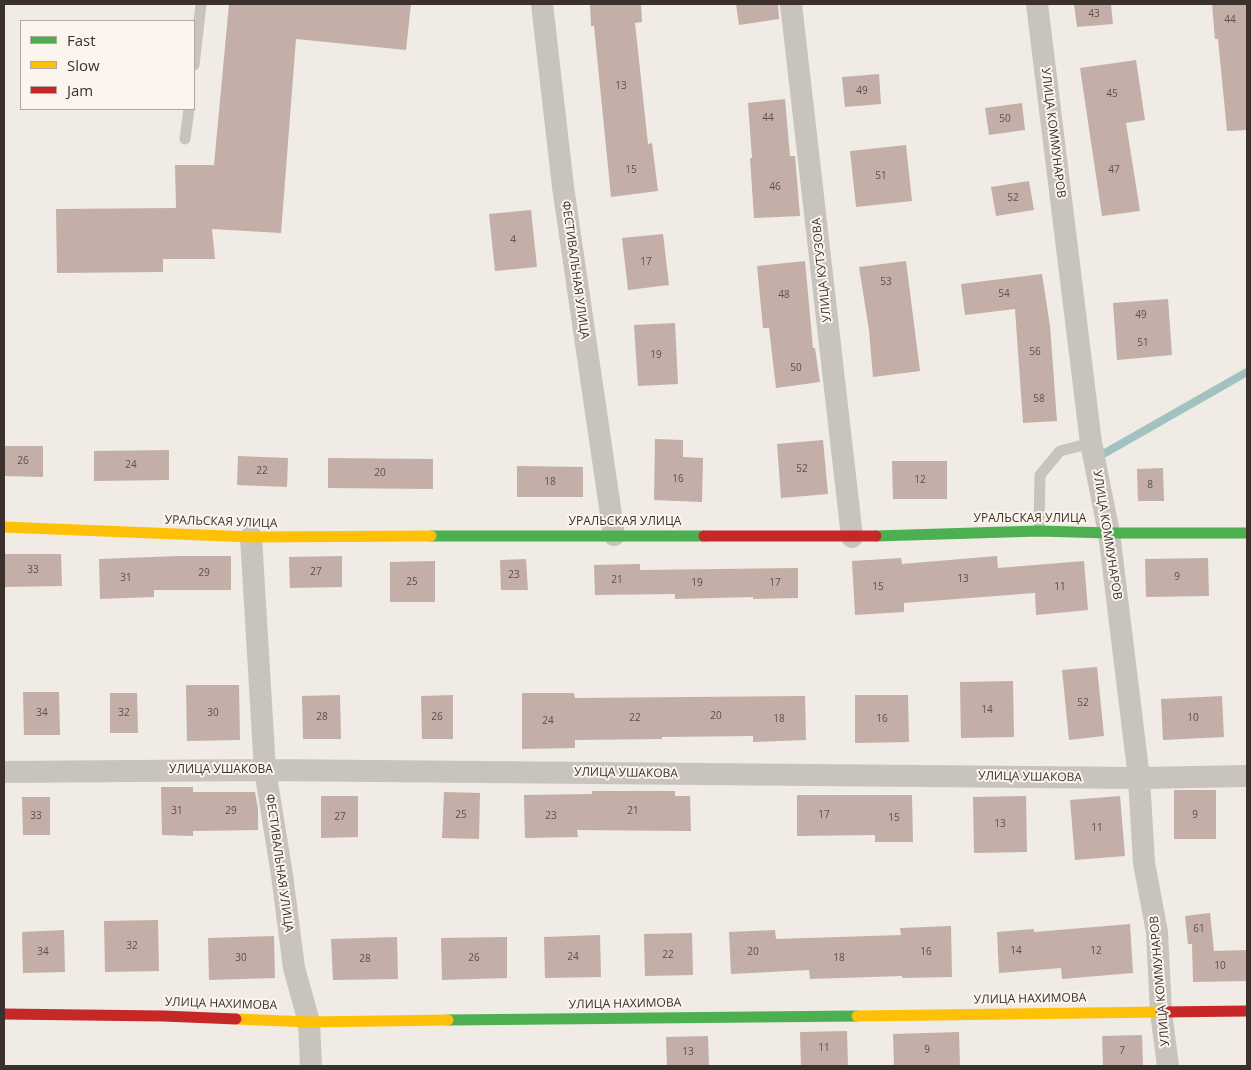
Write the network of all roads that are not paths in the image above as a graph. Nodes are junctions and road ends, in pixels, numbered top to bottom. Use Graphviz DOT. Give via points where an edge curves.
graph roads {
  1 [pos="201,4"];
  2 [pos="542,4"];
  3 [pos="791,4"];
  4 [pos="1036,4"];
  5 [pos="195,56"];
  6 [pos="189,110"];
  7 [pos="185,139"];
  8 [pos="1092,443"];
  9 [pos="4,527"];
  10 [pos="1039,531"];
  11 [pos="1247,532"];
  12 [pos="1108,533"];
  13 [pos="614,535"];
  14 [pos="252,537"];
  15 [pos="852,537"];
  16 [pos="265,770"];
  17 [pos="4,772"];
  18 [pos="1247,776"];
  19 [pos="1139,778"];
  20 [pos="1247,1011"];
  21 [pos="1161,1012"];
  22 [pos="4,1014"];
  23 [pos="309,1022"];
  24 [pos="311,1066"];
  25 [pos="1168,1066"];
  1 -- 5 [label="lane"];
  2 -- 13 [label="street, ФЕСТИВАЛЬНАЯ УЛИЦА" via="563,187"];
  3 -- 15 [label="street, УЛИЦА КУТУЗОВА"];
  4 -- 8 [label="street, УЛИЦА КОММУНАРОВ"];
  6 -- 7 [label="lane"];
  8 -- 10 [label="lane" via="1060,451 1040,475"];
  8 -- 12 [label="street, УЛИЦА КОММУНАРОВ"];
  9 -- 14 [label="street, УРАЛЬСКАЯ УЛИЦА"];
  10 -- 12 [label="street, УРАЛЬСКАЯ УЛИЦА"];
  10 -- 15 [label="street, УРАЛЬСКАЯ УЛИЦА"];
  11 -- 12 [label="street, УРАЛЬСКАЯ УЛИЦА"];
  12 -- 19 [label="street, УЛИЦА КОММУНАРОВ"];
  13 -- 14 [label="street, УРАЛЬСКАЯ УЛИЦА"];
  13 -- 15 [label="street, УРАЛЬСКАЯ УЛИЦА"];
  14 -- 16 [label="street, ФЕСТИВАЛЬНАЯ УЛИЦА"];
  16 -- 17 [label="street, УЛИЦА УШАКОВА"];
  16 -- 19 [label="street, УЛИЦА УШАКОВА"];
  16 -- 23 [label="street, ФЕСТИВАЛЬНАЯ УЛИЦА" via="294,968"];
  18 -- 19 [label="street, УЛИЦА УШАКОВА"];
  19 -- 21 [label="street, УЛИЦА КОММУНАРОВ" via="1144,863 1157,932"];
  20 -- 21 [label="street, УЛИЦА НАХИМОВА"];
  21 -- 23 [label="street, УЛИЦА НАХИМОВА"];
  21 -- 25 [label="street, УЛИЦА КОММУНАРОВ"];
  22 -- 23 [label="street, УЛИЦА НАХИМОВА"];
  23 -- 24 [label="street, ФЕСТИВАЛЬНАЯ УЛИЦА"];
}
